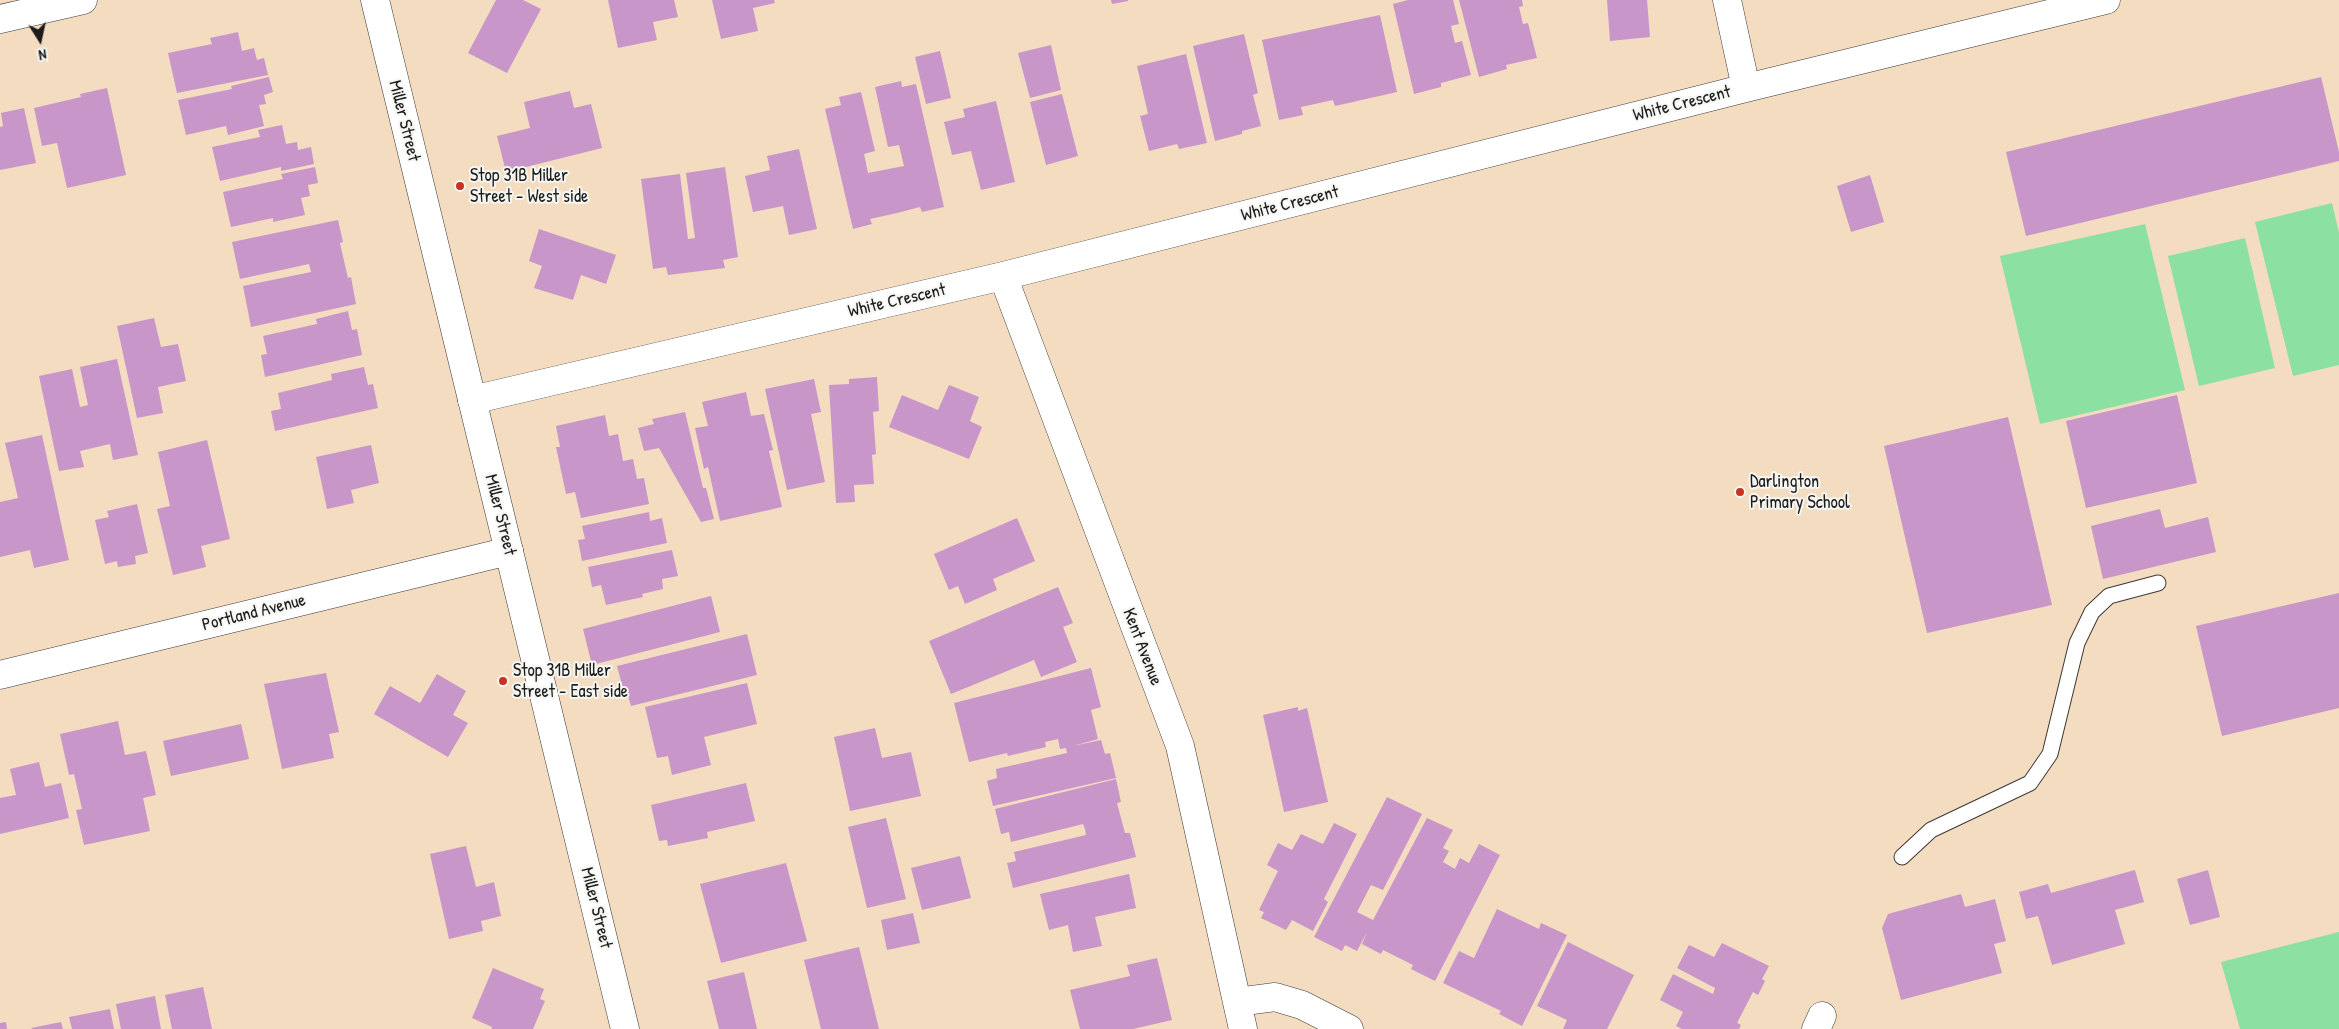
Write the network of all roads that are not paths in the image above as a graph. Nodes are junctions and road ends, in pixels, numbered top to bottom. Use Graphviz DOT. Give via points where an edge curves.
graph roads {
  1 [pos="83,0"];
  2 [pos="375,0"];
  3 [pos="1727,0"];
  4 [pos="2106,0"];
  5 [pos="0,19"];
  6 [pos="1746,88"];
  7 [pos="1004,276"];
  8 [pos="472,400"];
  9 [pos="509,551"];
  10 [pos="2158,583"];
  11 [pos="0,674"];
  12 [pos="1902,857"];
  13 [pos="1237,1002"];
  14 [pos="625,1029"];
  15 [pos="1243,1029"];
  16 [pos="1349,1029"];
  1 -- 5 [label="street"];
  2 -- 8 [label="street, Miller Street"];
  3 -- 6 [label="street"];
  4 -- 6 [label="street, White Crescent"];
  6 -- 7 [label="street, White Crescent"];
  7 -- 8 [label="street, White Crescent"];
  7 -- 13 [label="street, Kent Avenue" via="1180,746"];
  8 -- 9 [label="street, Miller Street"];
  9 -- 11 [label="street, Portland Avenue"];
  9 -- 14 [label="street, Miller Street"];
  10 -- 12 [label="lane" via="2108,596 2092,612 2077,643 2050,754 2030,783 1931,830"];
  13 -- 15 [label="street, Kent Avenue"];
  13 -- 16 [label="street" via="1274,997 1302,1006"];
}
